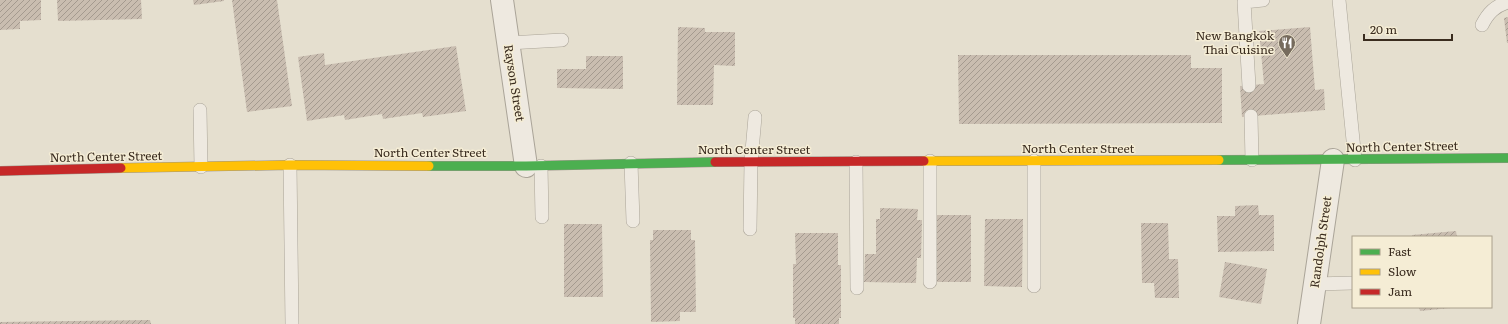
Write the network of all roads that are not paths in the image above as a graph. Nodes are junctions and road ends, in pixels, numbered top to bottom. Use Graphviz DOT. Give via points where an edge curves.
graph roads {
  1 [pos="502,0"];
  2 [pos="1263,0"];
  3 [pos="1339,0"];
  4 [pos="1508,2"];
  5 [pos="1482,25"];
  6 [pos="562,40"];
  7 [pos="508,43"];
  8 [pos="1250,86"];
  9 [pos="200,110"];
  10 [pos="1251,116"];
  11 [pos="755,117"];
  12 [pos="1508,158"];
  13 [pos="1252,160"];
  14 [pos="1333,160"];
  15 [pos="1355,160"];
  16 [pos="930,161"];
  17 [pos="1034,161"];
  18 [pos="751,162"];
  19 [pos="856,162"];
  20 [pos="632,163"];
  21 [pos="290,165"];
  22 [pos="534,166"];
  23 [pos="201,167"];
  24 [pos="0,171"];
  25 [pos="542,216"];
  26 [pos="633,221"];
  27 [pos="750,230"];
  28 [pos="930,282"];
  29 [pos="1315,284"];
  30 [pos="1352,284"];
  31 [pos="1034,286"];
  32 [pos="857,288"];
  33 [pos="292,324"];
  34 [pos="1309,324"];
  1 -- 7 [label="street, Rayson Street"];
  2 -- 8 [label="lane" via="1244,2"];
  3 -- 15 [label="lane"];
  4 -- 5 [label="lane" via="1499,5 1488,14"];
  6 -- 7 [label="lane"];
  7 -- 22 [label="street, Rayson Street"];
  9 -- 23 [label="lane"];
  10 -- 13 [label="lane"];
  11 -- 18 [label="lane"];
  12 -- 15 [label="main road, North Center Street"];
  13 -- 14 [label="main road, North Center Street"];
  13 -- 17 [label="main road, North Center Street"];
  14 -- 15 [label="main road, North Center Street"];
  14 -- 29 [label="street, Randolph Street"];
  16 -- 17 [label="main road, North Center Street"];
  16 -- 19 [label="main road, North Center Street"];
  16 -- 28 [label="lane"];
  17 -- 31 [label="lane"];
  18 -- 19 [label="main road, North Center Street"];
  18 -- 20 [label="main road, North Center Street"];
  18 -- 27 [label="lane"];
  19 -- 32 [label="lane"];
  20 -- 22 [label="main road, North Center Street"];
  20 -- 26 [label="lane"];
  21 -- 22 [label="main road, North Center Street"];
  21 -- 23 [label="main road, North Center Street"];
  21 -- 33 [label="lane"];
  22 -- 25 [label="lane"];
  23 -- 24 [label="main road, North Center Street"];
  29 -- 30 [label="lane"];
  29 -- 34 [label="street, Randolph Street"];
}
